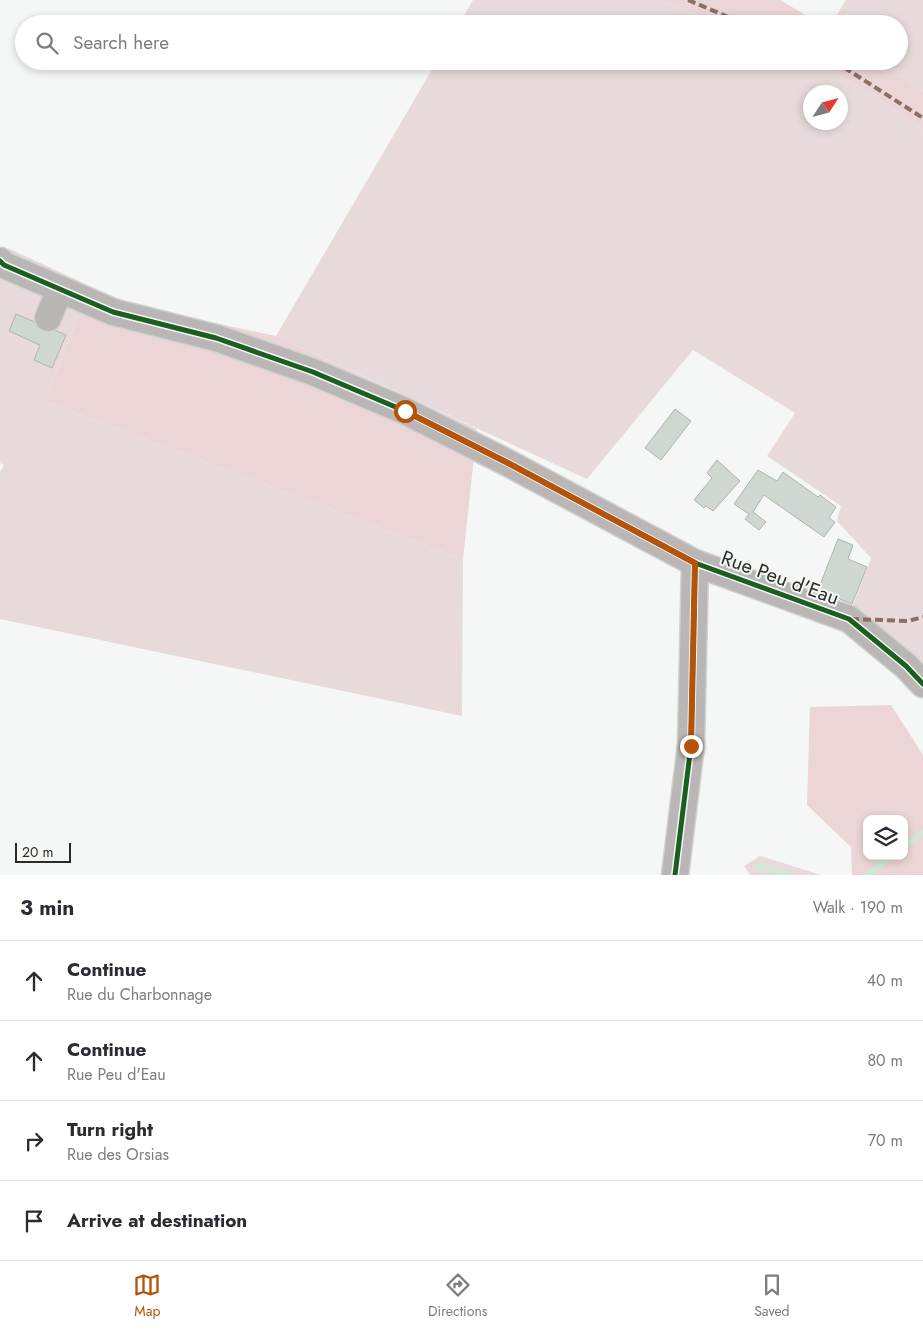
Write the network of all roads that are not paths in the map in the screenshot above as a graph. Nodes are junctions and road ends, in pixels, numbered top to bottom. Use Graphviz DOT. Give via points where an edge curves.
graph roads {
  1 [pos="1,266"];
  2 [pos="60,289"];
  3 [pos="48,318"];
  4 [pos="695,563"];
  5 [pos="923,684"];
  6 [pos="675,875"];
  1 -- 2 [label="street, Rue Peu d'Eau"];
  2 -- 3 [label="street"];
  2 -- 4 [label="street, Rue Peu d'Eau" via="113,312 216,338 313,372 405,411"];
  4 -- 5 [label="street, Rue Peu d'Eau" via="849,619"];
  4 -- 6 [label="street" via="691,746"];
}
